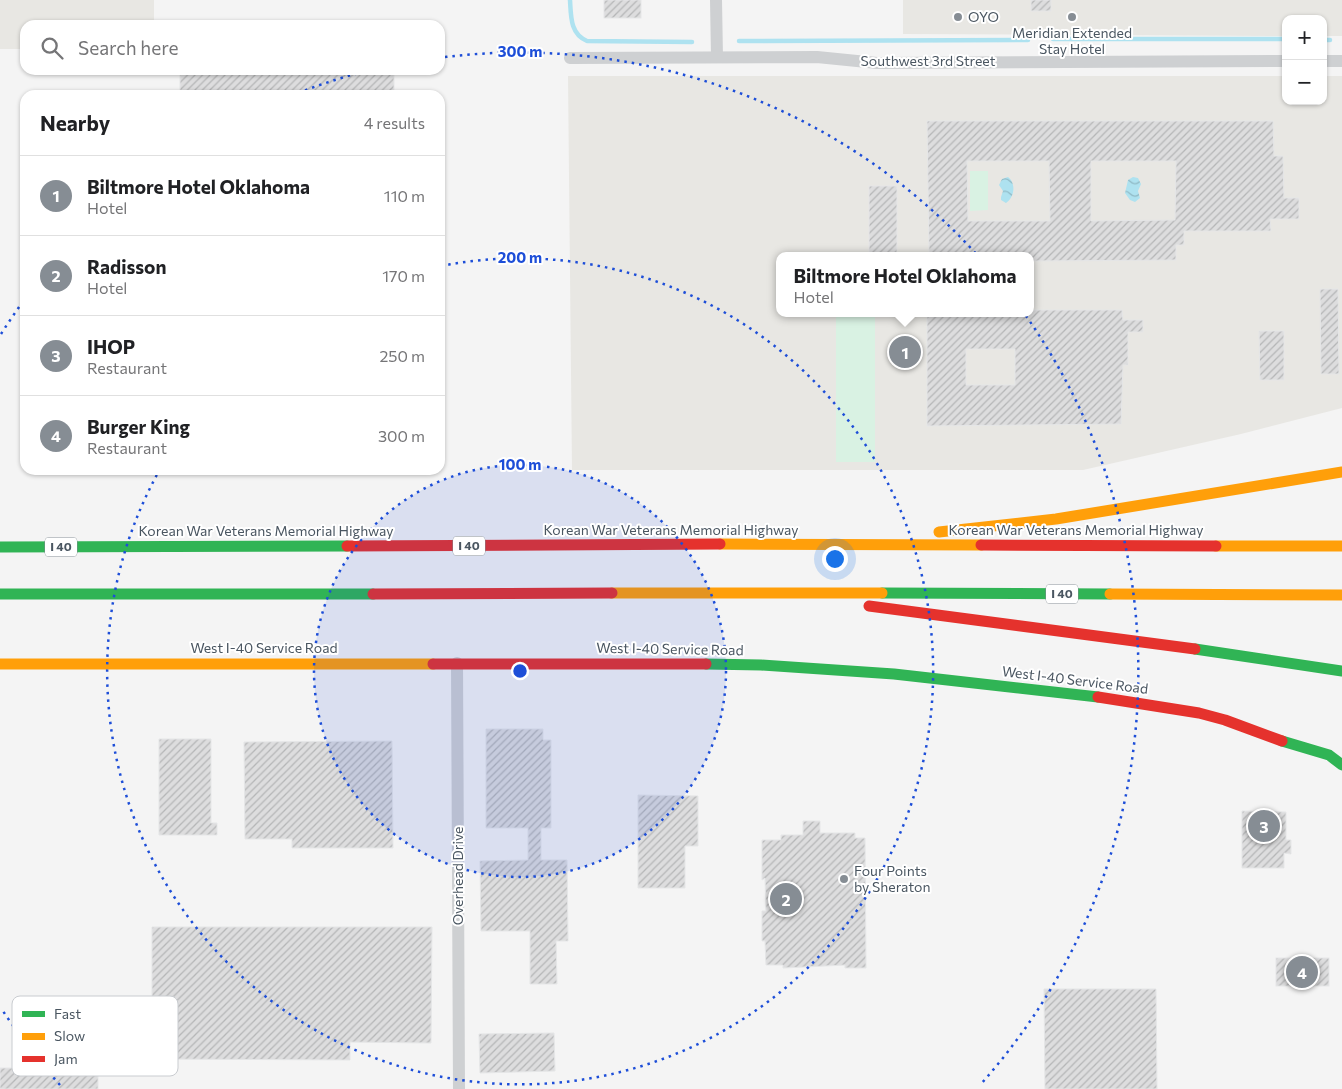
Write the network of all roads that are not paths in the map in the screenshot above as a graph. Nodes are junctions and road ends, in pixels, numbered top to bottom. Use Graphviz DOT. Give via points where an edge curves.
graph roads {
  1 [pos="716,0"];
  2 [pos="717,57"];
  3 [pos="570,58"];
  4 [pos="1282,61"];
  5 [pos="1327,61"];
  6 [pos="1342,61"];
  7 [pos="1342,472"];
  8 [pos="816,544"];
  9 [pos="1338,546"];
  10 [pos="0,547"];
  11 [pos="0,594"];
  12 [pos="791,594"];
  13 [pos="1338,595"];
  14 [pos="457,663"];
  15 [pos="0,664"];
  16 [pos="1342,671"];
  17 [pos="1342,754"];
  18 [pos="1329,755"];
  19 [pos="1342,765"];
  20 [pos="460,1089"];
  1 -- 2 [label="street"];
  2 -- 3 [label="street, Southwest 3rd Street"];
  2 -- 4 [label="street, Southwest 3rd Street" via="817,57 877,63"];
  5 -- 6 [label="street"];
  7 -- 8 [label="main road" via="1056,519"];
  8 -- 9 [label="main road, Korean War Veterans Memorial Highway / I 40"];
  8 -- 10 [label="main road, Korean War Veterans Memorial Highway / I 40"];
  11 -- 12 [label="main road, I 40"];
  12 -- 13 [label="main road, I 40"];
  12 -- 16 [label="main road"];
  14 -- 15 [label="main road, West I-40 Service Road"];
  14 -- 18 [label="main road, West I-40 Service Road" via="761,665 944,679 1076,694 1199,713"];
  14 -- 20 [label="street, Overhead Drive"];
  17 -- 18 [label="main road, West I-40 Service Road"];
  18 -- 19 [label="main road, West I-40 Service Road"];
}
